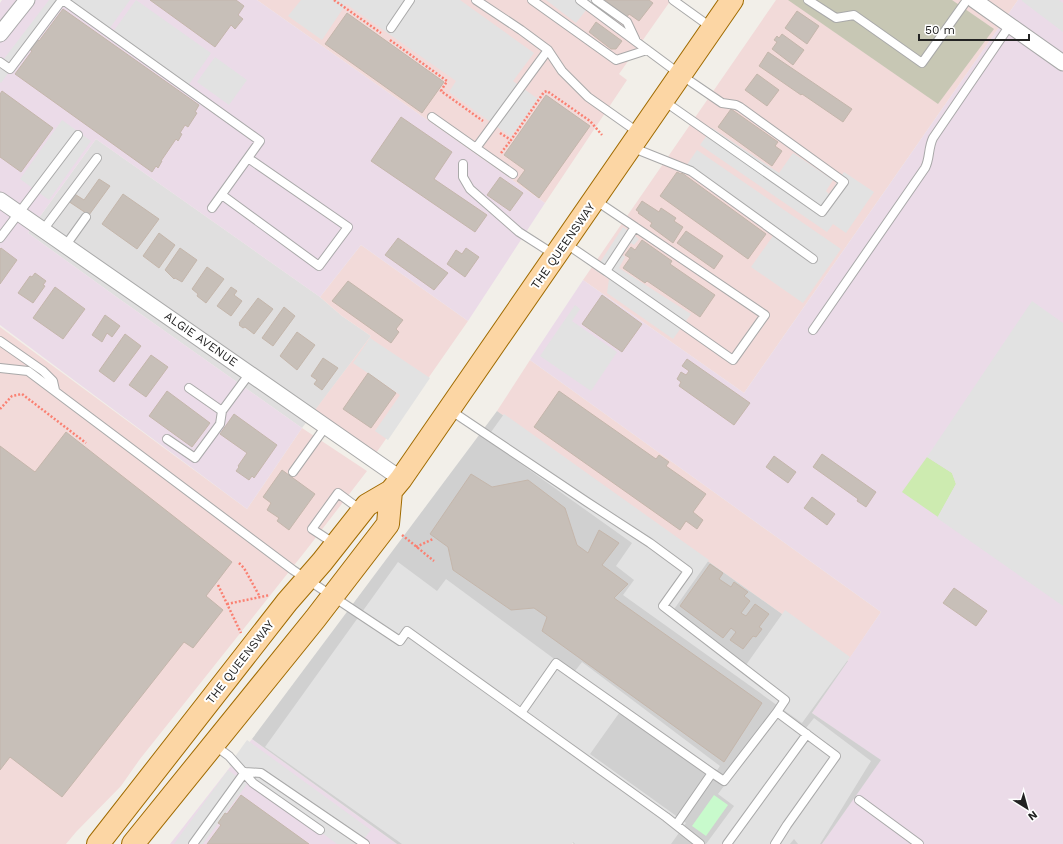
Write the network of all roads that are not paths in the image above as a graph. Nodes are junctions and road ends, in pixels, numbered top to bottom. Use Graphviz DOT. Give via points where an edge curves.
graph roads {
  1 [pos="27,0"];
  2 [pos="62,0"];
  3 [pos="410,0"];
  4 [pos="476,0"];
  5 [pos="532,0"];
  6 [pos="580,0"];
  7 [pos="596,0"];
  8 [pos="673,0"];
  9 [pos="732,0"];
  10 [pos="808,0"];
  11 [pos="976,1"];
  12 [pos="1010,25"];
  13 [pos="391,28"];
  14 [pos="712,28"];
  15 [pos="0,34"];
  16 [pos="636,42"];
  17 [pos="548,50"];
  18 [pos="647,50"];
  19 [pos="0,62"];
  20 [pos="1063,63"];
  21 [pos="681,75"];
  22 [pos="663,100"];
  23 [pos="432,117"];
  24 [pos="78,135"];
  25 [pos="635,140"];
  26 [pos="476,148"];
  27 [pos="97,158"];
  28 [pos="248,158"];
  29 [pos="463,164"];
  30 [pos="513,174"];
  31 [pos="222,194"];
  32 [pos="595,199"];
  33 [pos="0,200"];
  34 [pos="212,208"];
  35 [pos="19,213"];
  36 [pos="86,217"];
  37 [pos="635,227"];
  38 [pos="44,230"];
  39 [pos="0,238"];
  40 [pos="66,245"];
  41 [pos="560,249"];
  42 [pos="813,259"];
  43 [pos="606,271"];
  44 [pos="813,330"];
  45 [pos="0,341"];
  46 [pos="0,368"];
  47 [pos="250,374"];
  48 [pos="189,388"];
  49 [pos="55,390"];
  50 [pos="450,410"];
  51 [pos="222,411"];
  52 [pos="326,426"];
  53 [pos="167,439"];
  54 [pos="293,472"];
  55 [pos="396,485"];
  56 [pos="362,511"];
  57 [pos="335,544"];
  58 [pos="307,579"];
  59 [pos="332,596"];
  60 [pos="777,712"];
  61 [pos="521,713"];
  62 [pos="807,734"];
  63 [pos="214,744"];
  64 [pos="246,772"];
  65 [pos="712,773"];
  66 [pos="859,800"];
  67 [pos="676,825"];
  68 [pos="320,830"];
  69 [pos="136,843"];
  70 [pos="98,844"];
  71 [pos="193,844"];
  72 [pos="365,844"];
  73 [pos="700,844"];
  74 [pos="727,844"];
  75 [pos="775,844"];
  76 [pos="919,844"];
  1 -- 15 [label="street"];
  2 -- 19 [label="lane" via="10,69"];
  2 -- 28 [label="lane" via="260,141"];
  3 -- 13 [label="lane"];
  4 -- 17 [label="lane"];
  5 -- 18 [label="lane" via="616,60"];
  6 -- 16 [label="lane"];
  7 -- 16 [label="lane" via="626,22"];
  8 -- 14 [label="lane"];
  9 -- 14 [label="main road, THE QUEENSWAY"];
  10 -- 11 [label="lane" via="836,18 854,15 922,63"];
  11 -- 12 [label="street"];
  12 -- 20 [label="street"];
  12 -- 44 [label="lane" via="930,142 928,163 925,168"];
  14 -- 21 [label="main road, THE QUEENSWAY"];
  16 -- 18 [label="lane"];
  17 -- 25 [label="lane" via="562,71"];
  17 -- 26 [label="lane"];
  18 -- 21 [label="lane"];
  21 -- 22 [label="main road, THE QUEENSWAY"];
  21 -- 22 [label="lane" via="722,103 740,107 844,182 822,212"];
  22 -- 25 [label="main road, THE QUEENSWAY"];
  23 -- 26 [label="lane"];
  24 -- 35 [label="lane"];
  25 -- 32 [label="main road, THE QUEENSWAY"];
  25 -- 42 [label="lane" via="691,171"];
  26 -- 30 [label="lane"];
  27 -- 38 [label="lane"];
  28 -- 31 [label="lane"];
  28 -- 31 [label="lane" via="348,227 319,266"];
  29 -- 41 [label="lane" via="463,178 470,189 519,232"];
  31 -- 34 [label="lane"];
  32 -- 37 [label="lane"];
  32 -- 41 [label="main road, THE QUEENSWAY"];
  33 -- 35 [label="street, ALGIE AVENUE"];
  35 -- 38 [label="street, ALGIE AVENUE"];
  35 -- 39 [label="lane"];
  36 -- 40 [label="lane"];
  37 -- 43 [label="lane"];
  37 -- 43 [label="lane" via="765,315 733,360"];
  38 -- 40 [label="street, ALGIE AVENUE"];
  40 -- 47 [label="street, ALGIE AVENUE"];
  41 -- 43 [label="lane"];
  41 -- 50 [label="main road, THE QUEENSWAY"];
  45 -- 49 [label="lane" via="42,371 53,381"];
  46 -- 49 [label="lane" via="28,371"];
  47 -- 51 [label="lane"];
  47 -- 52 [label="street, ALGIE AVENUE"];
  48 -- 51 [label="lane"];
  49 -- 58 [label="lane"];
  50 -- 55 [label="main road, THE QUEENSWAY"];
  50 -- 60 [label="lane" via="688,571 662,606 785,700"];
  51 -- 53 [label="lane" via="220,424 195,458"];
  52 -- 54 [label="lane"];
  52 -- 55 [label="street, ALGIE AVENUE"];
  55 -- 56 [label="main road, THE QUEENSWAY"];
  55 -- 59 [label="main road, THE QUEENSWAY" via="388,524"];
  56 -- 57 [label="main road, THE QUEENSWAY"];
  56 -- 57 [label="lane" via="338,493 312,528"];
  57 -- 58 [label="main road, THE QUEENSWAY"];
  58 -- 59 [label="lane"];
  58 -- 70 [label="main road, THE QUEENSWAY"];
  59 -- 61 [label="lane" via="400,641 407,631"];
  59 -- 63 [label="main road"];
  60 -- 62 [label="lane"];
  60 -- 65 [label="lane" via="724,781"];
  61 -- 65 [label="lane" via="556,662"];
  61 -- 67 [label="lane"];
  62 -- 74 [label="lane"];
  62 -- 75 [label="lane" via="836,756"];
  63 -- 64 [label="lane"];
  63 -- 69 [label="main road"];
  64 -- 68 [label="lane" via="253,783"];
  64 -- 71 [label="lane"];
  64 -- 72 [label="lane" via="261,773"];
  65 -- 67 [label="lane"];
  66 -- 76 [label="lane"];
  67 -- 73 [label="lane"];
}
